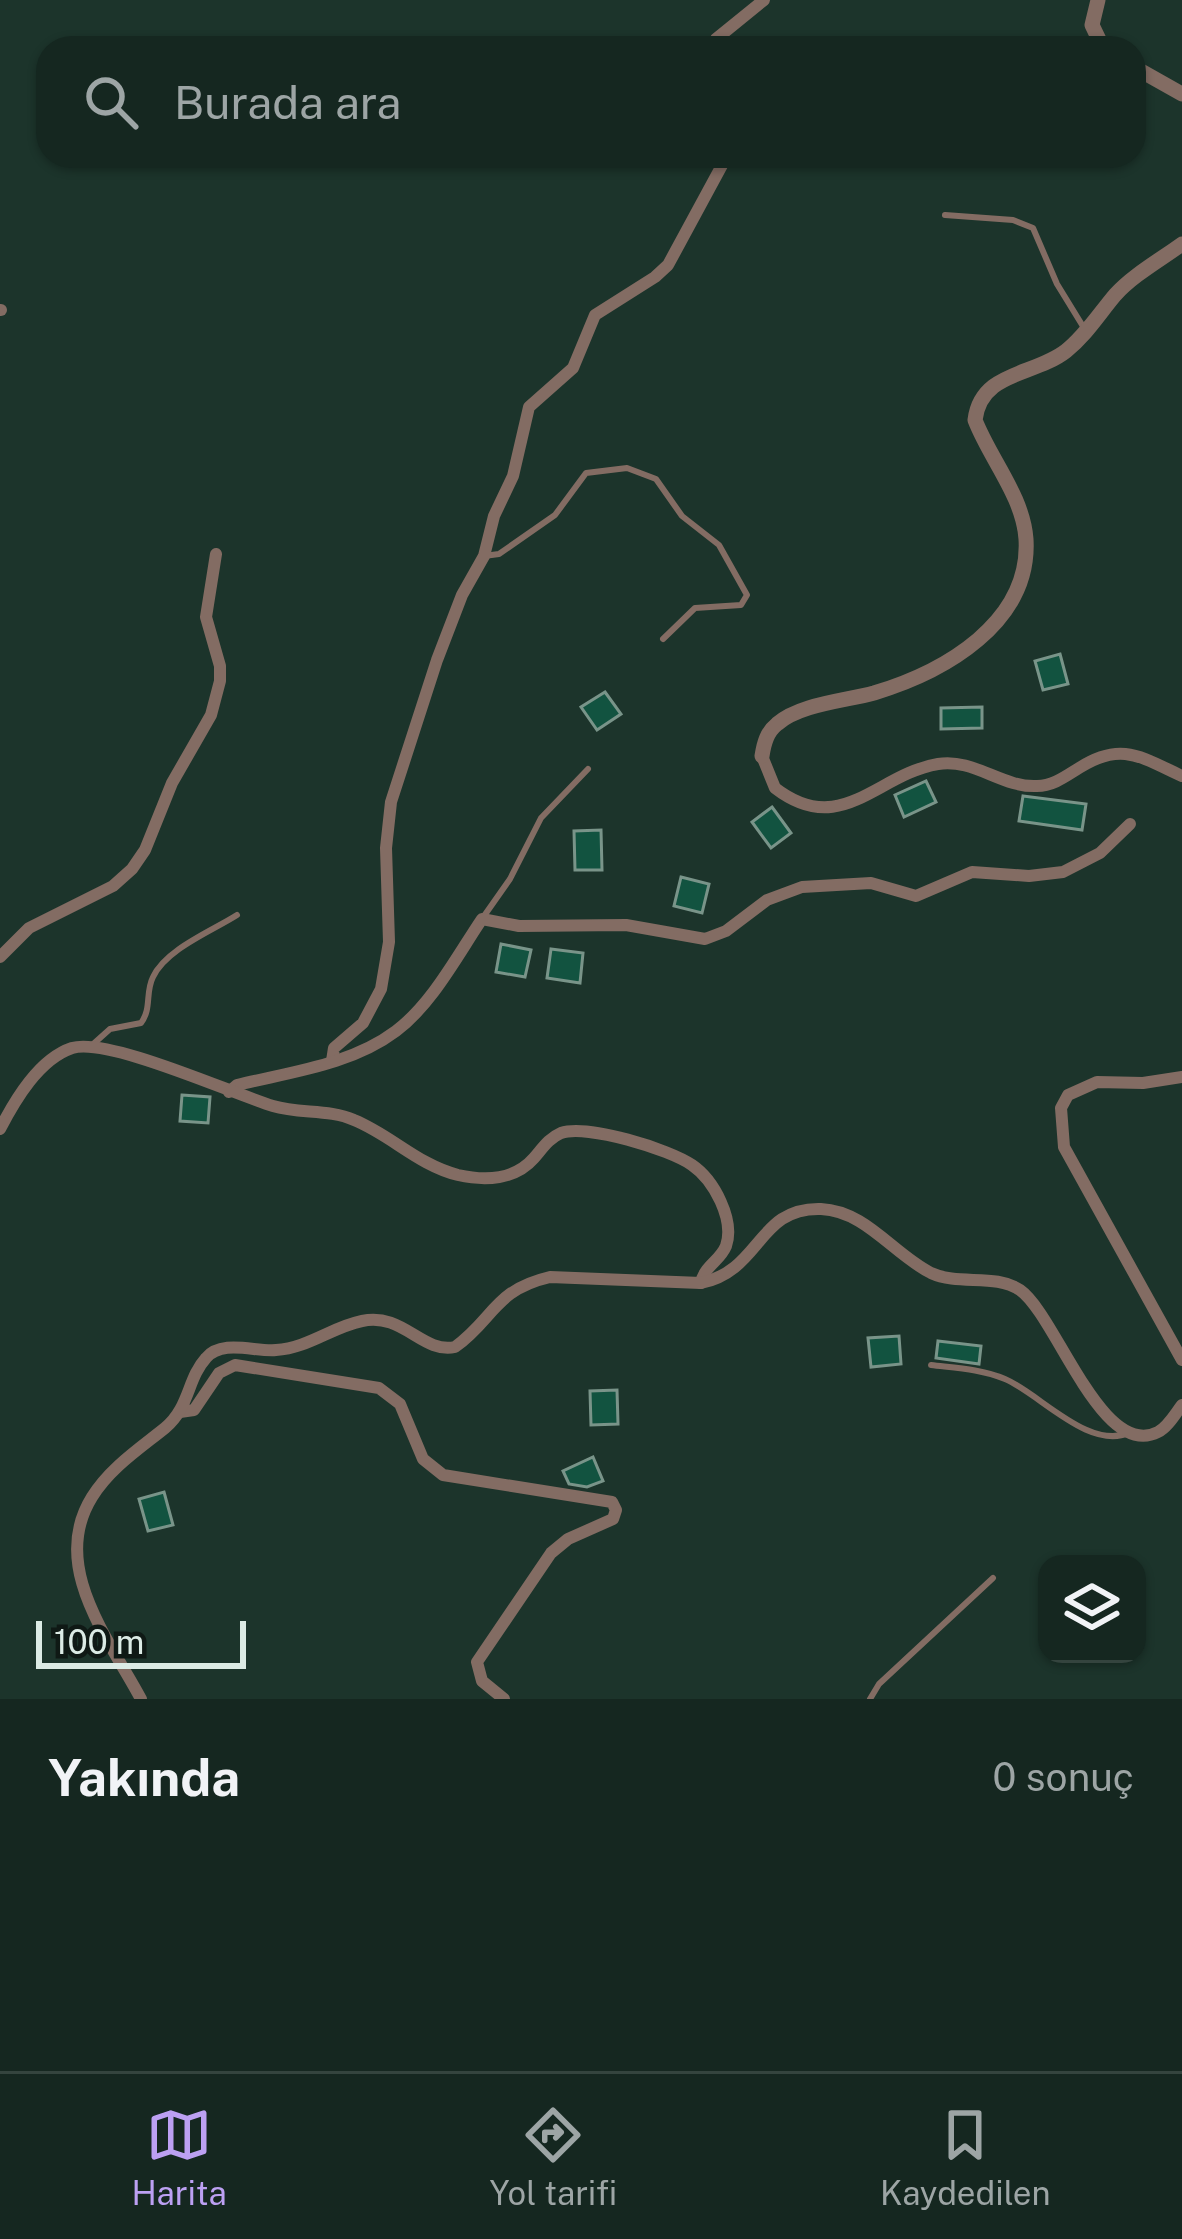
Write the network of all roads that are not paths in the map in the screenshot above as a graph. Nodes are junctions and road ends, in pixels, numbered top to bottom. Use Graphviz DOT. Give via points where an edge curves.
graph roads {
  1 [pos="764,0"];
  2 [pos="1097,0"];
  3 [pos="720,36"];
  4 [pos="1097,36"];
  5 [pos="1146,74"];
  6 [pos="1182,94"];
  7 [pos="721,168"];
  8 [pos="945,215"];
  9 [pos="1182,244"];
  10 [pos="1086,331"];
  11 [pos="216,554"];
  12 [pos="484,556"];
  13 [pos="663,639"];
  14 [pos="762,756"];
  15 [pos="588,769"];
  16 [pos="1182,776"];
  17 [pos="1130,824"];
  18 [pos="237,915"];
  19 [pos="482,919"];
  20 [pos="0,957"];
  21 [pos="91,1046"];
  22 [pos="332,1061"];
  23 [pos="1182,1077"];
  24 [pos="229,1092"];
  25 [pos="0,1129"];
  26 [pos="701,1282"];
  27 [pos="1182,1360"];
  28 [pos="931,1365"];
  29 [pos="1182,1405"];
  30 [pos="180,1412"];
  31 [pos="1129,1433"];
  32 [pos="993,1578"];
  33 [pos="141,1699"];
  34 [pos="504,1699"];
  35 [pos="870,1699"];
  1 -- 3 [label="street"];
  2 -- 4 [label="street"];
  5 -- 6 [label="street"];
  7 -- 12 [label="street" via="668,265 595,315 578,361 529,406"];
  8 -- 10 [label="lane" via="1034,228"];
  9 -- 10 [label="street" via="1118,292"];
  10 -- 14 [label="street" via="1064,352 991,386 977,406 982,440 1026,539 1021,577 988,632 952,660 881,691 784,718"];
  11 -- 20 [label="street" via="206,617 220,680 145,850 113,886 28,928"];
  12 -- 13 [label="lane" via="555,515 586,473 642,471 726,554 747,595 741,605 695,608"];
  12 -- 22 [label="street" via="445,638 391,802 381,989"];
  14 -- 16 [label="street" via="775,788 809,806 858,801 937,764 1036,787 1124,752"];
  15 -- 19 [label="lane" via="541,818"];
  17 -- 19 [label="street" via="1100,854 1063,872 973,872 916,896 871,883 802,887 705,938 626,925"];
  18 -- 21 [label="lane" via="158,969 142,1022 110,1029"];
  19 -- 22 [label="street" via="400,1029"];
  21 -- 24 [label="street"];
  21 -- 25 [label="street" via="61,1053 20,1094"];
  22 -- 24 [label="street"];
  23 -- 27 [label="street" via="1089,1084 1068,1096 1061,1117 1064,1147"];
  24 -- 26 [label="street" via="347,1117 429,1166 470,1178 517,1172 550,1138 569,1131 676,1157 704,1176 726,1220 727,1243"];
  26 -- 30 [label="street" via="532,1282 446,1349 378,1319 288,1349 224,1348 205,1359"];
  26 -- 31 [label="street" via="730,1274 782,1218 836,1210 935,1275 1024,1292 1079,1381"];
  28 -- 31 [label="lane" via="984,1371 1053,1414 1111,1438"];
  29 -- 31 [label="street" via="1155,1434"];
  30 -- 33 [label="street" via="107,1478 78,1534 86,1599"];
  30 -- 34 [label="street" via="194,1410 219,1373 235,1365 370,1385 400,1404 437,1473 612,1502 613,1519 551,1552 477,1662 482,1681"];
  32 -- 35 [label="lane"];
}
